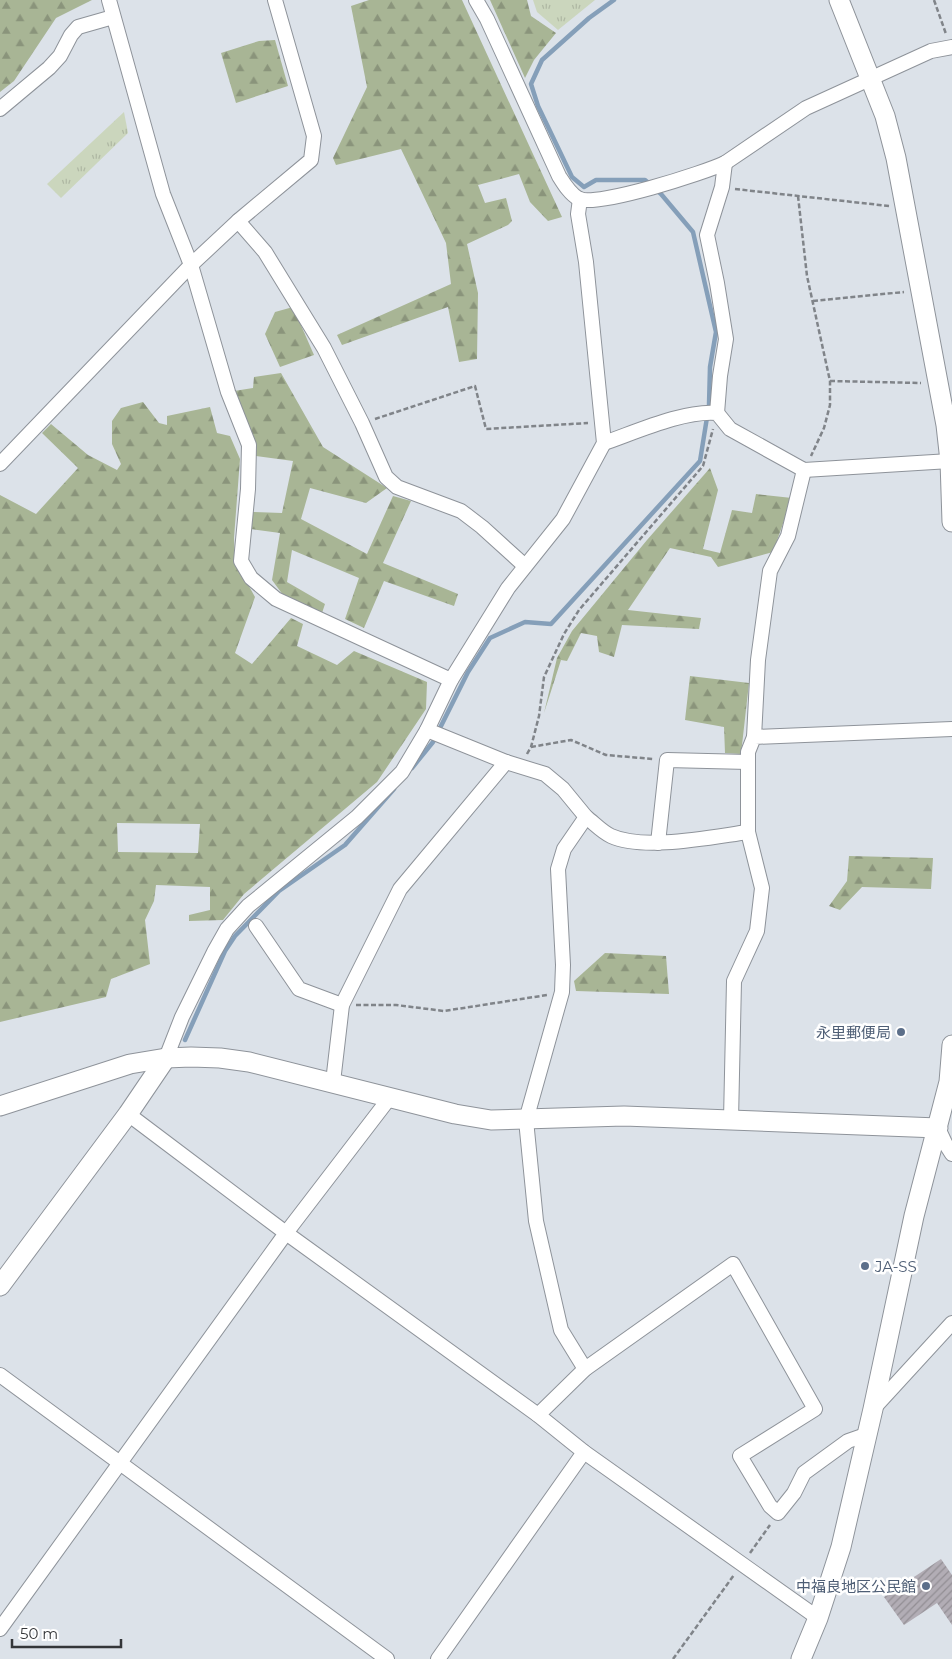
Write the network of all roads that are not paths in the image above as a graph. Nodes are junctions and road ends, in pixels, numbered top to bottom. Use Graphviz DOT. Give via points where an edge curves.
graph roads {
  1 [pos="109,0"];
  2 [pos="275,0"];
  3 [pos="476,0"];
  4 [pos="839,0"];
  5 [pos="113,17"];
  6 [pos="951,47"];
  7 [pos="870,77"];
  8 [pos="0,109"];
  9 [pos="726,163"];
  10 [pos="580,199"];
  11 [pos="238,221"];
  12 [pos="191,265"];
  13 [pos="711,412"];
  14 [pos="604,443"];
  15 [pos="950,460"];
  16 [pos="0,464"];
  17 [pos="804,470"];
  18 [pos="952,503"];
  19 [pos="952,522"];
  20 [pos="525,566"];
  21 [pos="451,680"];
  22 [pos="952,729"];
  23 [pos="434,734"];
  24 [pos="754,737"];
  25 [pos="506,762"];
  26 [pos="748,762"];
  27 [pos="586,817"];
  28 [pos="748,832"];
  29 [pos="658,843"];
  30 [pos="256,926"];
  31 [pos="342,1005"];
  32 [pos="952,1045"];
  33 [pos="166,1058"];
  34 [pos="333,1082"];
  35 [pos="391,1096"];
  36 [pos="0,1106"];
  37 [pos="128,1114"];
  38 [pos="526,1120"];
  39 [pos="732,1120"];
  40 [pos="938,1128"];
  41 [pos="952,1154"];
  42 [pos="286,1233"];
  43 [pos="0,1286"];
  44 [pos="952,1323"];
  45 [pos="586,1369"];
  46 [pos="0,1375"];
  47 [pos="873,1410"];
  48 [pos="538,1415"];
  49 [pos="868,1434"];
  50 [pos="584,1452"];
  51 [pos="120,1462"];
  52 [pos="818,1618"];
  53 [pos="0,1629"];
  54 [pos="387,1659"];
  55 [pos="438,1659"];
  56 [pos="801,1659"];
  1 -- 5 [label="street"];
  2 -- 11 [label="street" via="314,136 311,160"];
  3 -- 10 [label="street" via="559,176 567,189"];
  4 -- 7 [label="street"];
  5 -- 8 [label="street" via="78,27 49,68"];
  5 -- 12 [label="street" via="163,194"];
  6 -- 7 [label="street" via="931,51"];
  7 -- 9 [label="street" via="806,108"];
  7 -- 15 [label="street" via="896,158 940,384"];
  9 -- 10 [label="street" via="653,187 592,200"];
  9 -- 13 [label="street" via="707,235 726,339"];
  10 -- 14 [label="street" via="578,214 586,262"];
  11 -- 12 [label="street"];
  11 -- 20 [label="street" via="265,252 324,348 386,477 398,487 460,511"];
  12 -- 16 [label="street"];
  12 -- 21 [label="street" via="228,392 249,445 241,561 251,578 276,599"];
  13 -- 14 [label="street" via="686,415"];
  13 -- 17 [label="street" via="730,429"];
  14 -- 20 [label="street" via="563,519"];
  15 -- 17 [label="street"];
  15 -- 18 [label="street"];
  17 -- 24 [label="street" via="788,536 770,571 758,660"];
  18 -- 19 [label="street"];
  20 -- 21 [label="street"];
  21 -- 23 [label="street"];
  22 -- 24 [label="street"];
  23 -- 25 [label="street"];
  23 -- 33 [label="street" via="357,817 248,906 227,930 182,1017"];
  24 -- 26 [label="street"];
  25 -- 27 [label="street" via="545,774"];
  25 -- 31 [label="street" via="400,889"];
  26 -- 28 [label="street"];
  26 -- 29 [label="street" via="667,760"];
  27 -- 29 [label="street" via="609,836 624,841"];
  27 -- 38 [label="street" via="564,849 558,868 562,992"];
  28 -- 29 [label="street"];
  28 -- 39 [label="street" via="762,888 757,931 734,980"];
  30 -- 31 [label="street" via="299,990"];
  31 -- 34 [label="street"];
  32 -- 40 [label="street" via="949,1082"];
  33 -- 34 [label="street" via="220,1058 249,1062"];
  33 -- 36 [label="street" via="130,1064"];
  33 -- 37 [label="street"];
  34 -- 35 [label="street"];
  35 -- 38 [label="street" via="454,1114 491,1120"];
  35 -- 42 [label="street"];
  37 -- 42 [label="street"];
  37 -- 43 [label="street"];
  38 -- 39 [label="street" via="624,1116"];
  38 -- 45 [label="street" via="536,1221 561,1330"];
  39 -- 40 [label="street"];
  40 -- 41 [label="street"];
  40 -- 47 [label="street" via="914,1216"];
  42 -- 48 [label="street"];
  42 -- 51 [label="street"];
  44 -- 47 [label="street"];
  45 -- 48 [label="street"];
  45 -- 49 [label="street" via="732,1264 815,1409 740,1456 770,1506 778,1513 794,1493 804,1473 848,1441"];
  46 -- 51 [label="street"];
  47 -- 49 [label="street"];
  48 -- 50 [label="street"];
  49 -- 52 [label="street" via="841,1547"];
  50 -- 52 [label="street"];
  50 -- 55 [label="street"];
  51 -- 53 [label="street"];
  51 -- 54 [label="street"];
  52 -- 56 [label="street"];
}
